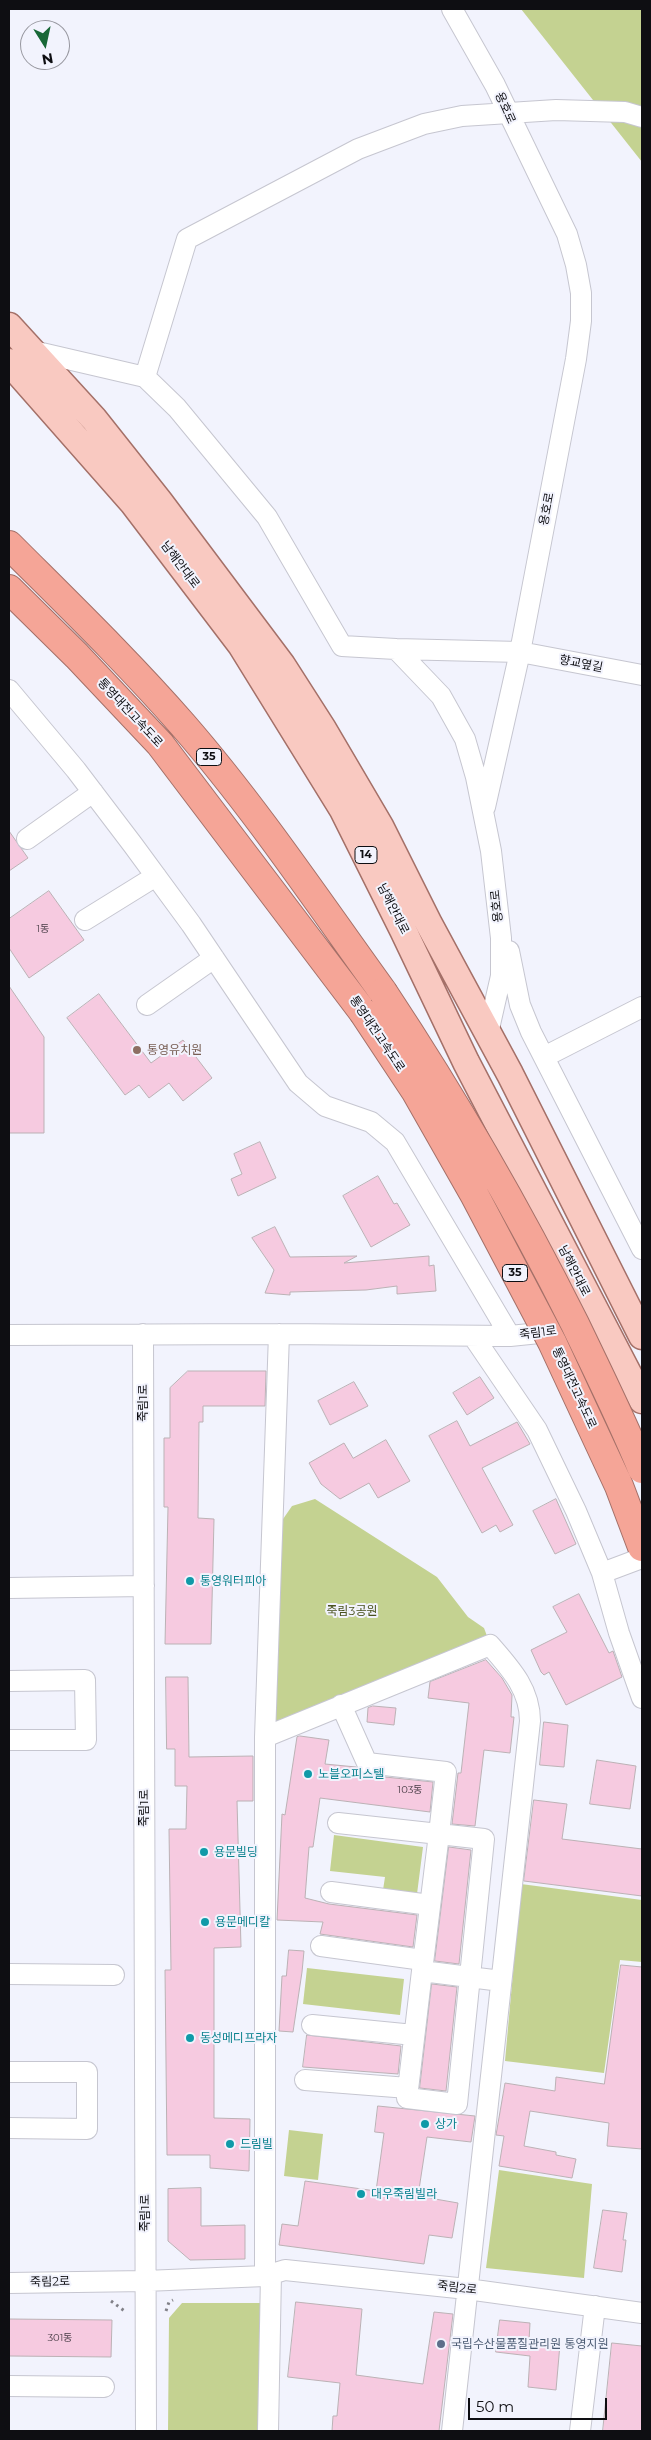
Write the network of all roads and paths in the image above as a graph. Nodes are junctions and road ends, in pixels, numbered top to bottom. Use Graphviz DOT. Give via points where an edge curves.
graph roads {
  1 [pos="452,9"];
  2 [pos="507,115"];
  3 [pos="642,117"];
  4 [pos="9,326"];
  5 [pos="33,351"];
  6 [pos="9,362"];
  7 [pos="144,377"];
  8 [pos="9,545"];
  9 [pos="9,589"];
  10 [pos="396,649"];
  11 [pos="520,652"];
  12 [pos="642,675"];
  13 [pos="9,690"];
  14 [pos="93,792"];
  15 [pos="484,814"];
  16 [pos="27,839"];
  17 [pos="156,876"];
  18 [pos="496,898"];
  19 [pos="85,920"];
  20 [pos="214,958"];
  21 [pos="147,1005"];
  22 [pos="642,1007"];
  23 [pos="488,1033"];
  24 [pos="544,1057"];
  25 [pos="642,1249"];
  26 [pos="631,1312"];
  27 [pos="601,1323"];
  28 [pos="143,1334"];
  29 [pos="280,1334"];
  30 [pos="9,1336"];
  31 [pos="473,1336"];
  32 [pos="510,1336"];
  33 [pos="642,1336"];
  34 [pos="642,1400"];
  35 [pos="642,1469"];
  36 [pos="642,1547"];
  37 [pos="642,1558"];
  38 [pos="602,1573"];
  39 [pos="144,1586"];
  40 [pos="9,1588"];
  41 [pos="9,1681"];
  42 [pos="642,1698"];
  43 [pos="341,1705"];
  44 [pos="265,1737"];
  45 [pos="9,1740"];
  46 [pos="338,1824"];
  47 [pos="439,1834"];
  48 [pos="332,1892"];
  49 [pos="430,1904"];
  50 [pos="321,1946"];
  51 [pos="422,1966"];
  52 [pos="9,1974"];
  53 [pos="114,1974"];
  54 [pos="470,1978"];
  55 [pos="501,1981"];
  56 [pos="312,2025"];
  57 [pos="414,2035"];
  58 [pos="9,2072"];
  59 [pos="305,2080"];
  60 [pos="408,2088"];
  61 [pos="9,2128"];
  62 [pos="268,2275"];
  63 [pos="145,2281"];
  64 [pos="9,2283"];
  65 [pos="467,2289"];
  66 [pos="180,2296"];
  67 [pos="107,2298"];
  68 [pos="595,2306"];
  69 [pos="642,2312"];
  70 [pos="164,2316"];
  71 [pos="129,2317"];
  72 [pos="9,2386"];
  73 [pos="104,2387"];
  74 [pos="146,2431"];
  75 [pos="268,2431"];
  76 [pos="452,2431"];
  77 [pos="580,2431"];
  1 -- 2 [label="street, 용호로" via="495,85"];
  2 -- 3 [label="street" via="582,109 625,112"];
  2 -- 7 [label="street" via="462,116 424,124 358,149 187,239"];
  2 -- 11 [label="street, 용호로" via="567,234 581,294 576,360"];
  4 -- 5 [label="main road, 남해안대로 / 14"];
  5 -- 7 [label="street"];
  5 -- 23 [label="main road, 남해안대로 / 14" via="94,419 282,665 380,826"];
  6 -- 27 [label="main road, 남해안대로 / 14" via="133,503 235,638 333,794"];
  7 -- 10 [label="street, 향교옆길" via="176,408 267,517 342,646"];
  8 -- 35 [label="highway, 35, bridge" via="96,631 183,725 258,818 383,992 438,1076 550,1274"];
  9 -- 36 [label="highway, 통영대전고속도로 / 35, bridge" via="160,744 363,1012 421,1101 552,1342 619,1486"];
  10 -- 11 [label="street, 향교옆길"];
  10 -- 15 [label="street" via="441,696 465,739"];
  11 -- 12 [label="street, 향교옆길"];
  11 -- 15 [label="street, 용호로"];
  13 -- 14 [label="street"];
  14 -- 16 [label="street"];
  14 -- 17 [label="street"];
  15 -- 18 [label="street, 용호로"];
  17 -- 19 [label="street"];
  17 -- 20 [label="street"];
  18 -- 23 [label="street, 용호로" via="501,976"];
  18 -- 24 [label="street" via="520,1005"];
  20 -- 21 [label="street"];
  20 -- 32 [label="street" via="298,1083 325,1106 371,1122 395,1142"];
  22 -- 24 [label="street"];
  23 -- 26 [label="main road, 남해안대로 / 14"];
  24 -- 25 [label="street"];
  26 -- 27 [label="street, 죽림1로"];
  26 -- 33 [label="main road, 남해안대로 / 14"];
  27 -- 32 [label="street, 죽림1로"];
  27 -- 34 [label="main road, 남해안대로 / 14"];
  28 -- 29 [label="street, 죽림1로"];
  28 -- 30 [label="street, 죽림1로"];
  28 -- 39 [label="street, 죽림1로"];
  29 -- 31 [label="street, 죽림1로"];
  29 -- 44 [label="street"];
  31 -- 32 [label="street, 죽림1로"];
  31 -- 38 [label="street" via="537,1430"];
  37 -- 38 [label="street"];
  38 -- 42 [label="street"];
  39 -- 40 [label="street"];
  39 -- 63 [label="street, 죽림1로"];
  41 -- 45 [label="street" via="85,1680 86,1740"];
  43 -- 44 [label="street"];
  43 -- 47 [label="street" via="367,1763 446,1772"];
  43 -- 55 [label="street" via="490,1645 526,1692 530,1721"];
  44 -- 62 [label="street"];
  46 -- 47 [label="street"];
  47 -- 49 [label="street"];
  47 -- 54 [label="street" via="484,1839"];
  48 -- 49 [label="street"];
  49 -- 51 [label="street"];
  50 -- 51 [label="street"];
  51 -- 54 [label="street"];
  51 -- 57 [label="street"];
  52 -- 53 [label="street"];
  54 -- 55 [label="street"];
  54 -- 60 [label="street" via="457,2104 407,2098"];
  55 -- 65 [label="street"];
  56 -- 57 [label="street"];
  57 -- 60 [label="street"];
  58 -- 61 [label="street" via="87,2072 87,2129"];
  59 -- 60 [label="street"];
  62 -- 63 [label="street, 죽림2로"];
  62 -- 65 [label="street, 죽림2로" via="285,2270"];
  62 -- 75 [label="street"];
  63 -- 64 [label="street, 죽림2로"];
  63 -- 74 [label="street, 죽림1로"];
  65 -- 68 [label="street, 죽림2로"];
  65 -- 76 [label="street"];
  66 -- 70 [label="path" via="169,2302"];
  67 -- 71 [label="path" via="123,2308"];
  68 -- 69 [label="street, 죽림2로"];
  68 -- 77 [label="street"];
  72 -- 73 [label="street"];
}
